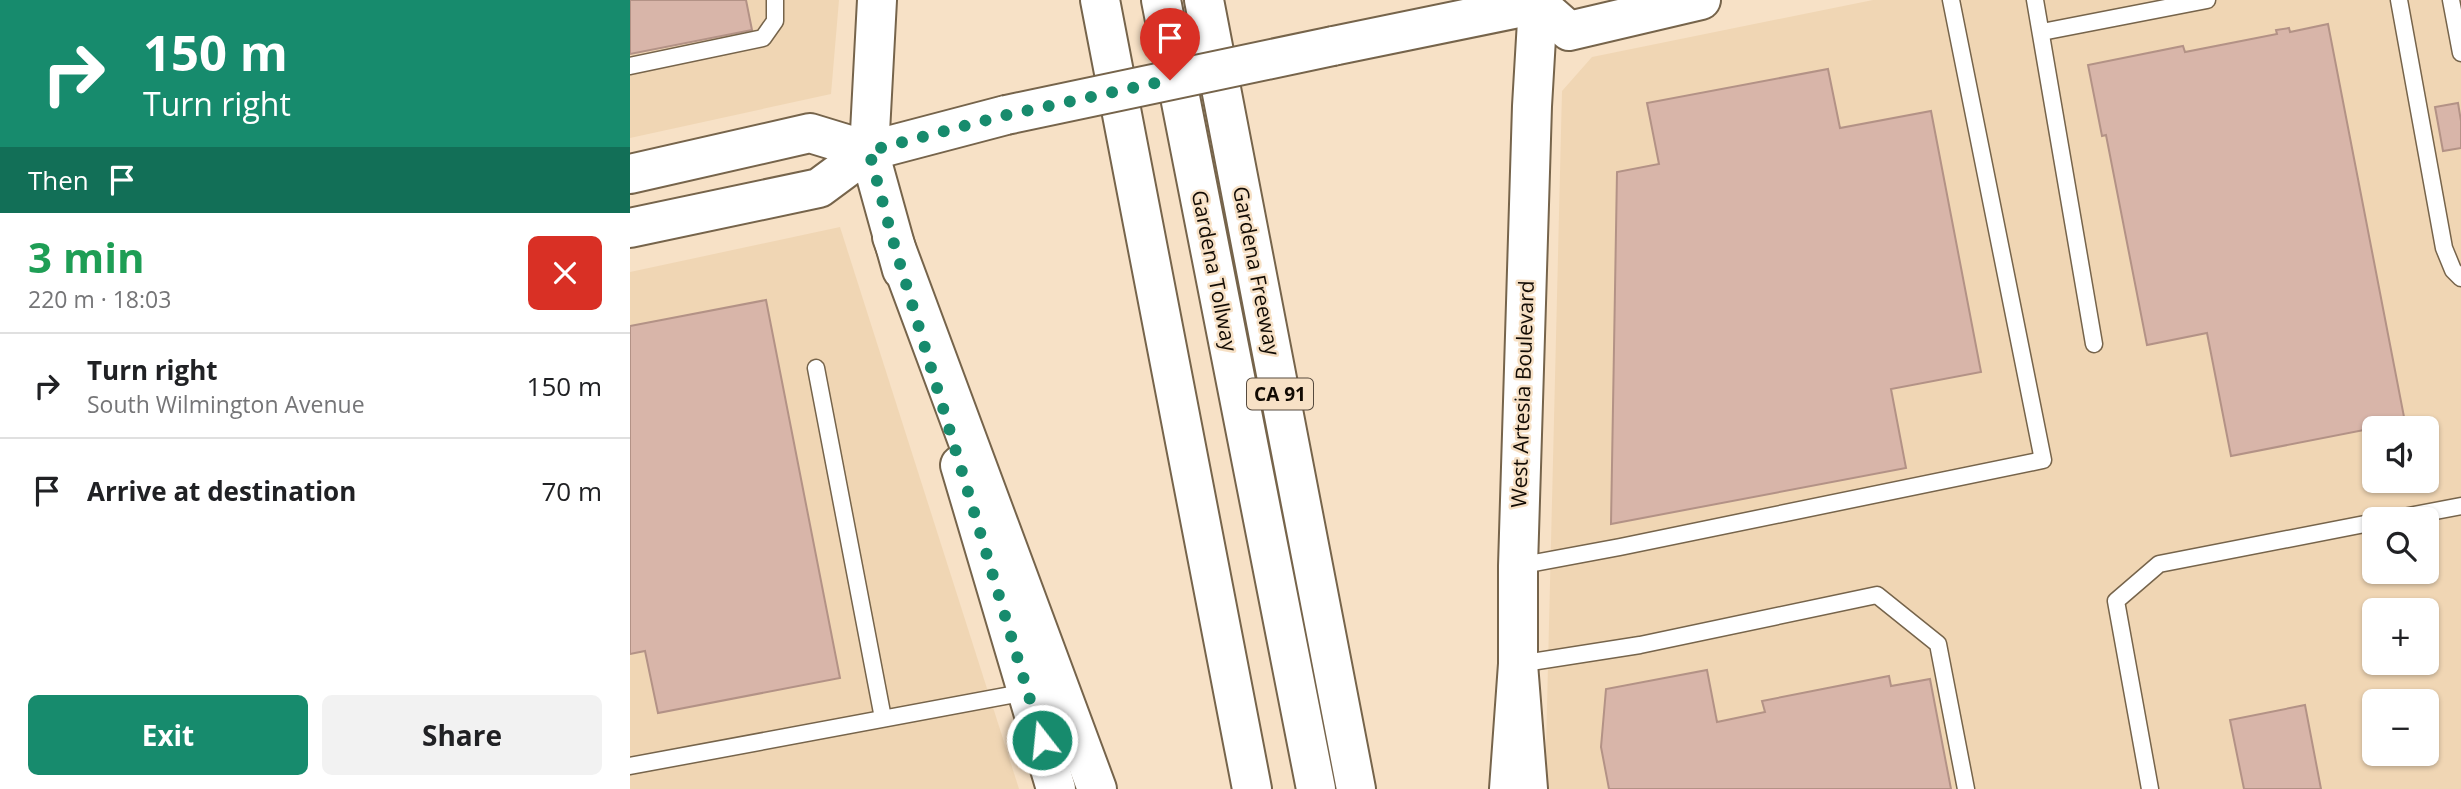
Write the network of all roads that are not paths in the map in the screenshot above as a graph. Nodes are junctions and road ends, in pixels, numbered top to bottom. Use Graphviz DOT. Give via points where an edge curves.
graph roads {
  1 [pos="775,0"];
  2 [pos="877,0"];
  3 [pos="1100,0"];
  4 [pos="1137,0"];
  5 [pos="1161,0"];
  6 [pos="1204,0"];
  7 [pos="1701,0"];
  8 [pos="1951,0"];
  9 [pos="2035,0"];
  10 [pos="2207,0"];
  11 [pos="2399,0"];
  12 [pos="2451,0"];
  13 [pos="1538,1"];
  14 [pos="2042,32"];
  15 [pos="2461,54"];
  16 [pos="630,66"];
  17 [pos="869,151"];
  18 [pos="630,174"];
  19 [pos="630,228"];
  20 [pos="892,237"];
  21 [pos="2461,278"];
  22 [pos="2094,344"];
  23 [pos="816,368"];
  24 [pos="2461,506"];
  25 [pos="2439,510"];
  26 [pos="2362,525"];
  27 [pos="1518,566"];
  28 [pos="1518,664"];
  29 [pos="1027,692"];
  30 [pos="883,718"];
  31 [pos="630,766"];
  32 [pos="1056,789"];
  33 [pos="1097,789"];
  34 [pos="1252,789"];
  35 [pos="1289,789"];
  36 [pos="1316,789"];
  37 [pos="1356,789"];
  38 [pos="1509,789"];
  39 [pos="1528,789"];
  40 [pos="1966,789"];
  41 [pos="2150,789"];
  1 -- 16 [label="lane" via="775,21 763,38"];
  2 -- 17 [label="main road"];
  3 -- 34 [label="main road"];
  4 -- 35 [label="main road, Gardena Tollway"];
  5 -- 36 [label="main road, Gardena Tollway"];
  6 -- 37 [label="main road, Gardena Freeway / CA 91"];
  7 -- 13 [label="main road" via="1569,31"];
  8 -- 27 [label="lane" via="2043,460"];
  9 -- 14 [label="lane"];
  10 -- 14 [label="lane"];
  11 -- 21 [label="lane" via="2444,248"];
  12 -- 15 [label="lane"];
  13 -- 17 [label="main road, bridge" via="1006,115"];
  13 -- 27 [label="main road, West Artesia Boulevard"];
  14 -- 22 [label="lane"];
  17 -- 18 [label="main road" via="810,133"];
  17 -- 19 [label="main road" via="820,188"];
  17 -- 20 [label="main road"];
  20 -- 29 [label="main road"];
  20 -- 33 [label="main road"];
  23 -- 30 [label="lane"];
  24 -- 25 [label="lane"];
  26 -- 41 [label="lane" via="2159,564 2116,601"];
  27 -- 28 [label="main road, West Artesia Boulevard"];
  28 -- 38 [label="main road"];
  28 -- 39 [label="main road, West Artesia Boulevard"];
  28 -- 40 [label="lane" via="1640,645 1877,595 1938,644"];
  29 -- 30 [label="lane"];
  29 -- 32 [label="main road"];
  30 -- 31 [label="lane"];
}
